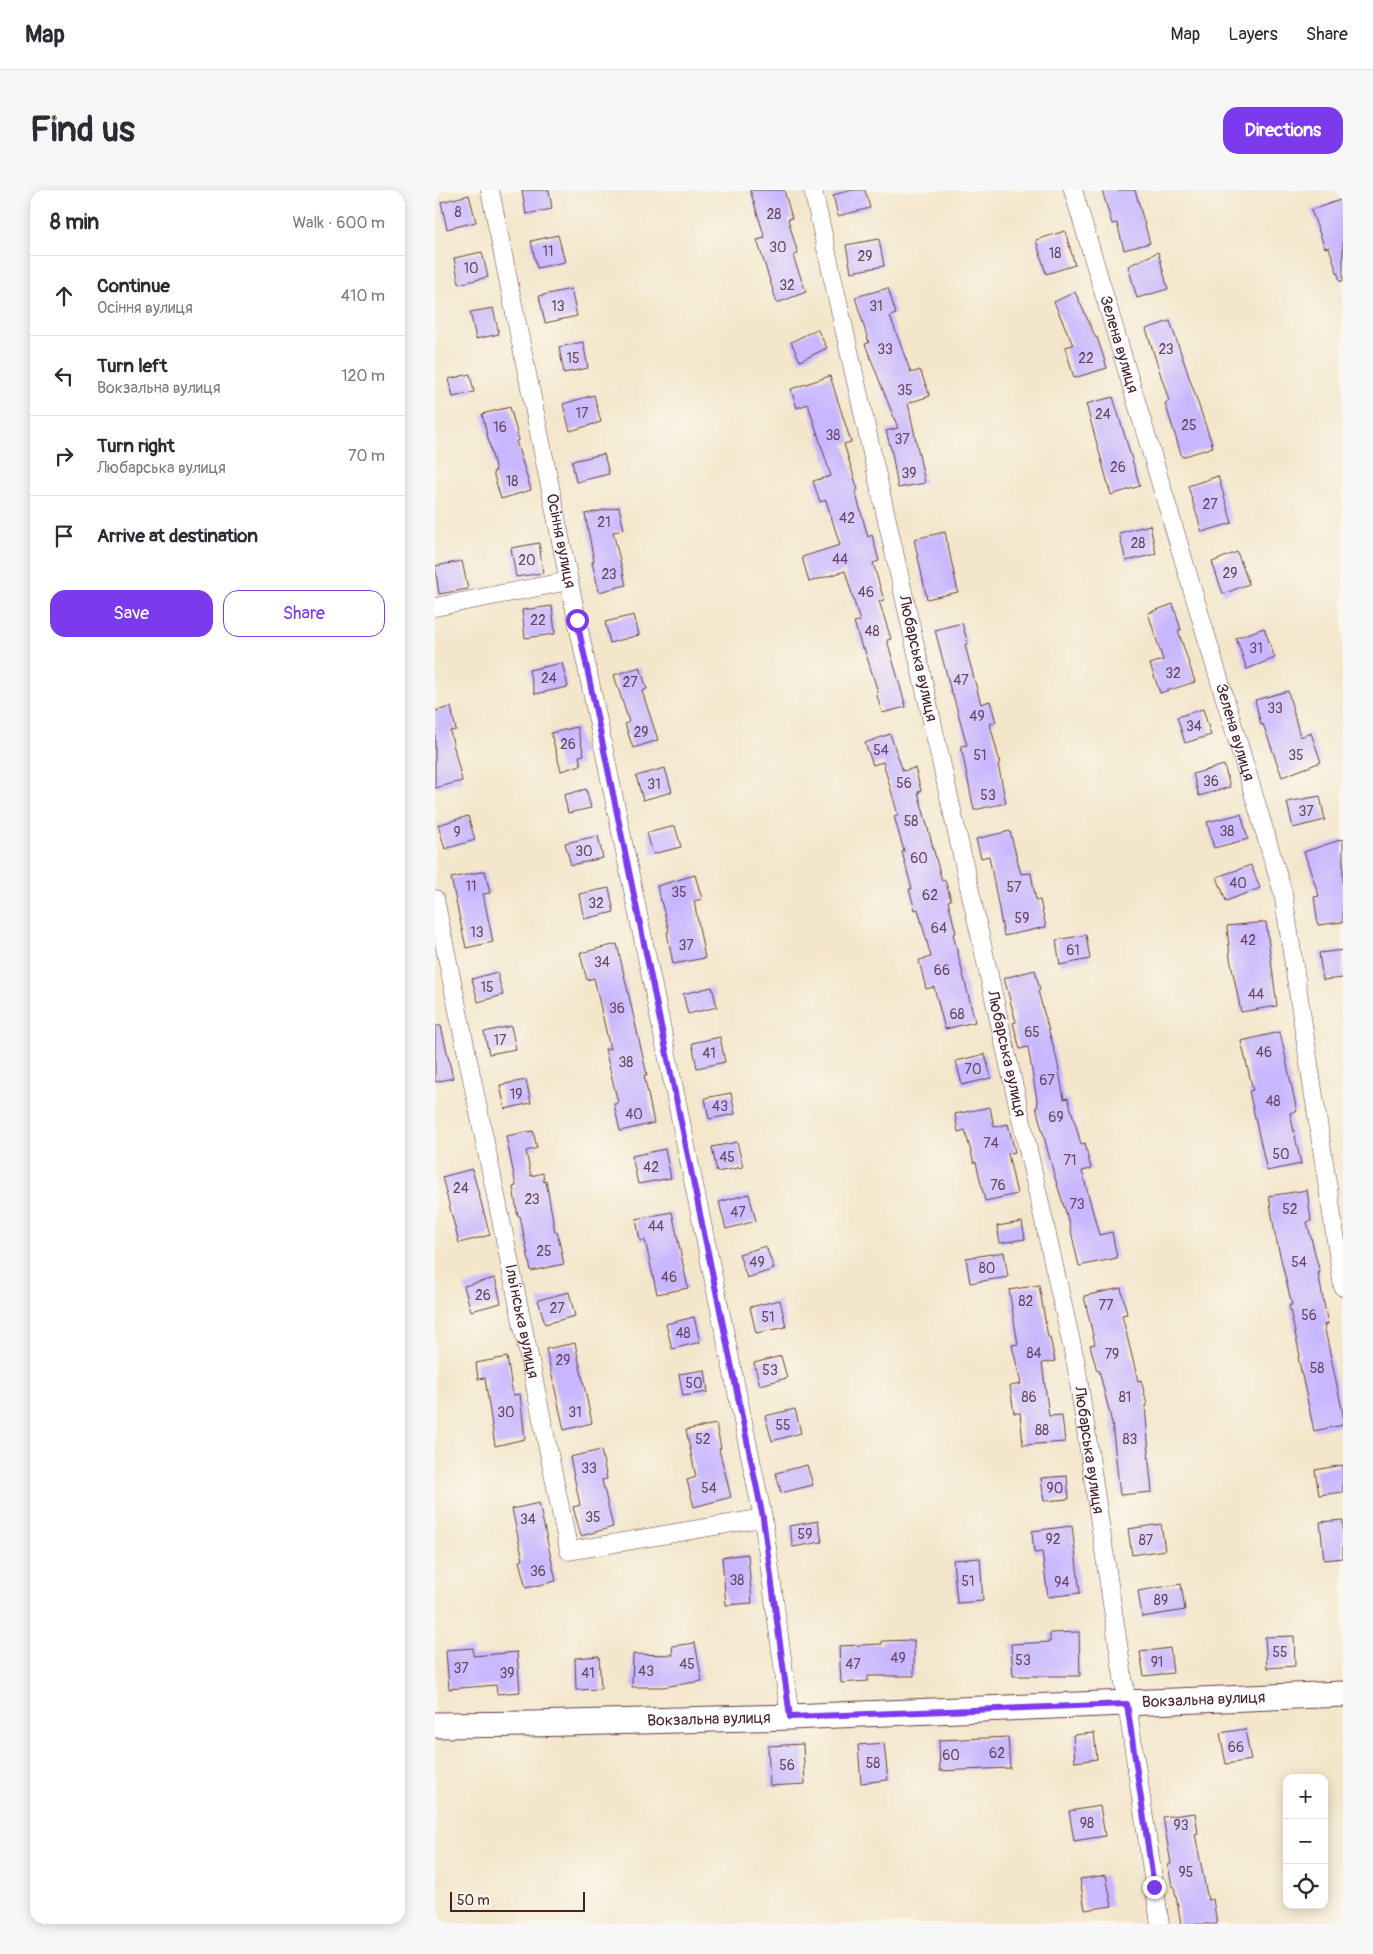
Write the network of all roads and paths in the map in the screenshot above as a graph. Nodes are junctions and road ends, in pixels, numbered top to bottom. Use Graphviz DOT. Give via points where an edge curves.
graph roads {
  1 [pos="490,190"];
  2 [pos="813,190"];
  3 [pos="1073,190"];
  4 [pos="569,581"];
  5 [pos="435,607"];
  6 [pos="435,899"];
  7 [pos="1343,1287"];
  8 [pos="763,1518"];
  9 [pos="1343,1694"];
  10 [pos="1127,1704"];
  11 [pos="790,1717"];
  12 [pos="435,1724"];
  13 [pos="1160,1924"];
  1 -- 4 [label="street, Осіння вулиця"];
  2 -- 10 [label="street, Любарська вулиця" via="1076,1364"];
  3 -- 7 [label="street, Зелена вулиця" via="1283,893"];
  4 -- 5 [label="street"];
  4 -- 8 [label="street, Осіння вулиця"];
  6 -- 8 [label="street, Ільїнська вулиця" via="569,1551"];
  8 -- 11 [label="street, Осіння вулиця"];
  9 -- 10 [label="main road, Вокзальна вулиця"];
  10 -- 11 [label="main road, Вокзальна вулиця"];
  10 -- 13 [label="street, Любарська вулиця"];
  11 -- 12 [label="main road, Вокзальна вулиця"];
}
